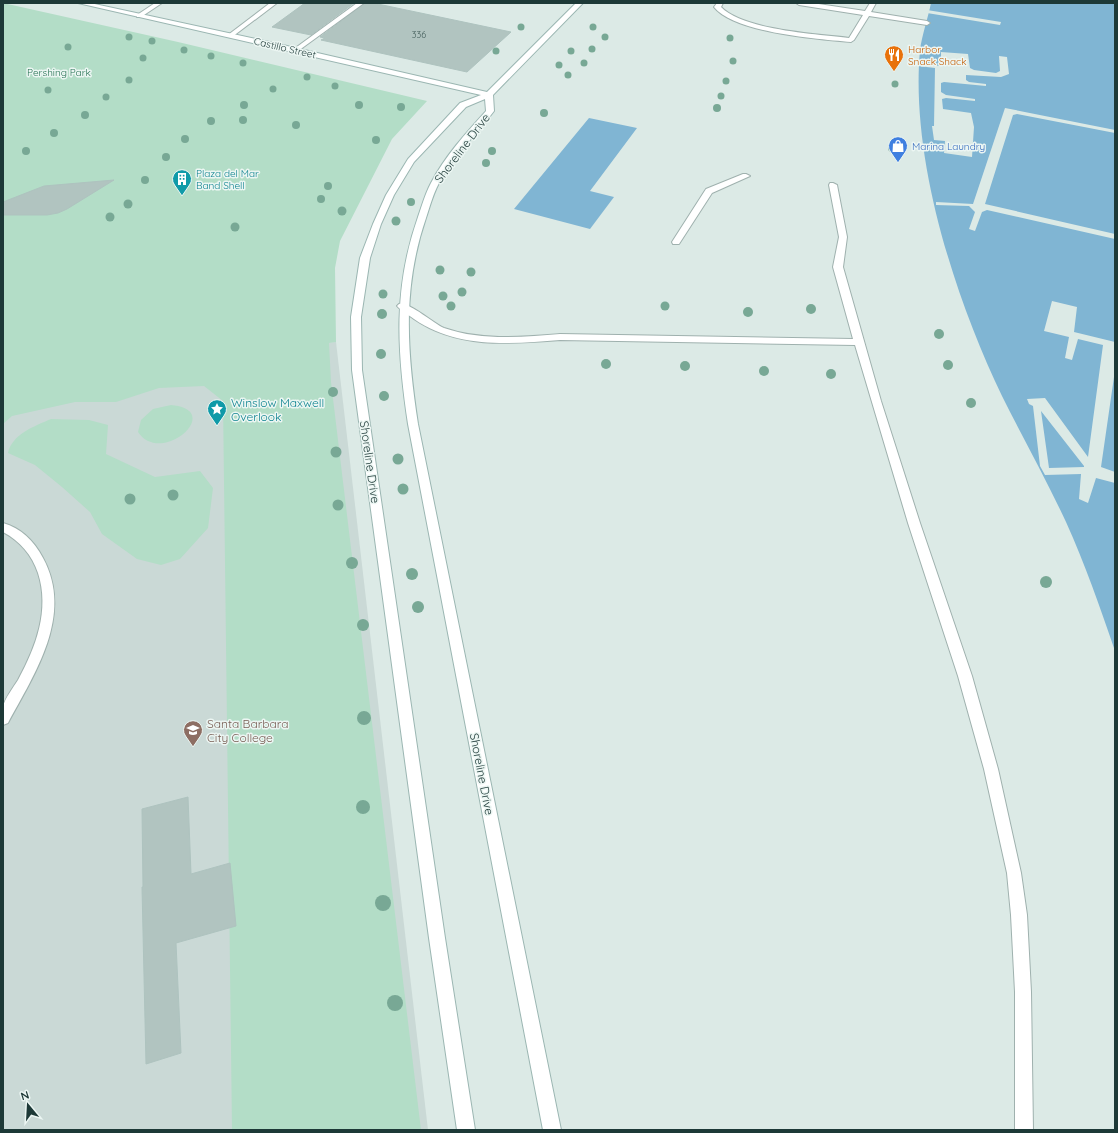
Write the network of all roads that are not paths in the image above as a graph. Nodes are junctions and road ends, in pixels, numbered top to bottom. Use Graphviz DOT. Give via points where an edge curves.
graph roads {
  1 [pos="81,3"];
  2 [pos="159,3"];
  3 [pos="274,3"];
  4 [pos="361,3"];
  5 [pos="580,3"];
  6 [pos="720,3"];
  7 [pos="799,3"];
  8 [pos="873,3"];
  9 [pos="868,13"];
  10 [pos="139,16"];
  11 [pos="927,23"];
  12 [pos="230,36"];
  13 [pos="296,50"];
  14 [pos="489,95"];
  15 [pos="746,176"];
  16 [pos="833,185"];
  17 [pos="676,242"];
  18 [pos="402,306"];
  19 [pos="859,342"];
  20 [pos="3,527"];
  21 [pos="3,719"];
  22 [pos="466,1130"];
  23 [pos="552,1130"];
  24 [pos="1024,1130"];
  1 -- 10 [label="main road, Castillo Street"];
  2 -- 10 [label="main road"];
  3 -- 12 [label="main road"];
  4 -- 13 [label="main road"];
  5 -- 14 [label="main road"];
  6 -- 9 [label="main road" via="717,7 723,13 740,21 791,34 851,40"];
  7 -- 9 [label="main road"];
  8 -- 9 [label="main road"];
  9 -- 11 [label="main road"];
  10 -- 12 [label="main road, Castillo Street"];
  12 -- 13 [label="main road, Castillo Street"];
  13 -- 14 [label="main road, Castillo Street"];
  14 -- 18 [label="main road, Shoreline Drive" via="490,111 457,150 433,188 419,222 409,258"];
  14 -- 22 [label="main road, Shoreline Drive" via="462,105 411,161 390,195 365,258 356,317 357,370 436,938"];
  15 -- 17 [label="main road" via="709,192"];
  16 -- 19 [label="main road" via="843,237 838,267"];
  18 -- 19 [label="main road" via="429,324 461,336 528,340 560,337"];
  18 -- 23 [label="main road, Shoreline Drive" via="405,378 413,424"];
  19 -- 24 [label="main road" via="902,485 965,676 991,769 1014,872 1023,992"];
  20 -- 21 [label="main road" via="22,538 36,553 45,572 49,608 42,644"];
}
